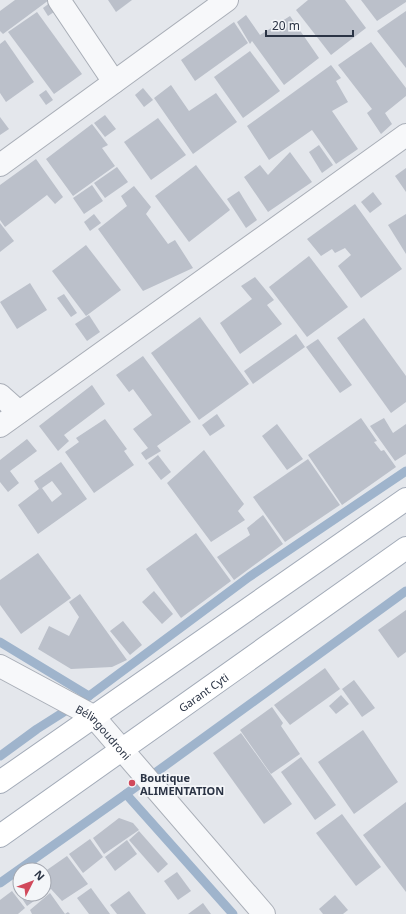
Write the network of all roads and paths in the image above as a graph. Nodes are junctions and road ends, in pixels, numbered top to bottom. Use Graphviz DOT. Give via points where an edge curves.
graph roads {
  1 [pos="59,0"];
  2 [pos="227,0"];
  3 [pos="114,82"];
  4 [pos="406,135"];
  5 [pos="0,165"];
  6 [pos="0,395"];
  7 [pos="19,412"];
  8 [pos="0,426"];
  9 [pos="406,499"];
  10 [pos="406,548"];
  11 [pos="0,666"];
  12 [pos="93,716"];
  13 [pos="122,748"];
  14 [pos="0,782"];
  15 [pos="0,836"];
  16 [pos="264,914"];
  1 -- 3 [label="street"];
  2 -- 3 [label="street"];
  3 -- 5 [label="street"];
  4 -- 7 [label="street"];
  6 -- 7 [label="street"];
  7 -- 8 [label="street"];
  9 -- 12 [label="main road"];
  10 -- 13 [label="main road, Garant Cyti"];
  11 -- 12 [label="street, Bélingoudroni"];
  12 -- 13 [label="street, Bélingoudroni"];
  12 -- 14 [label="main road"];
  13 -- 15 [label="main road, Garant Cyti"];
  13 -- 16 [label="street, Bélingoudroni"];
}
